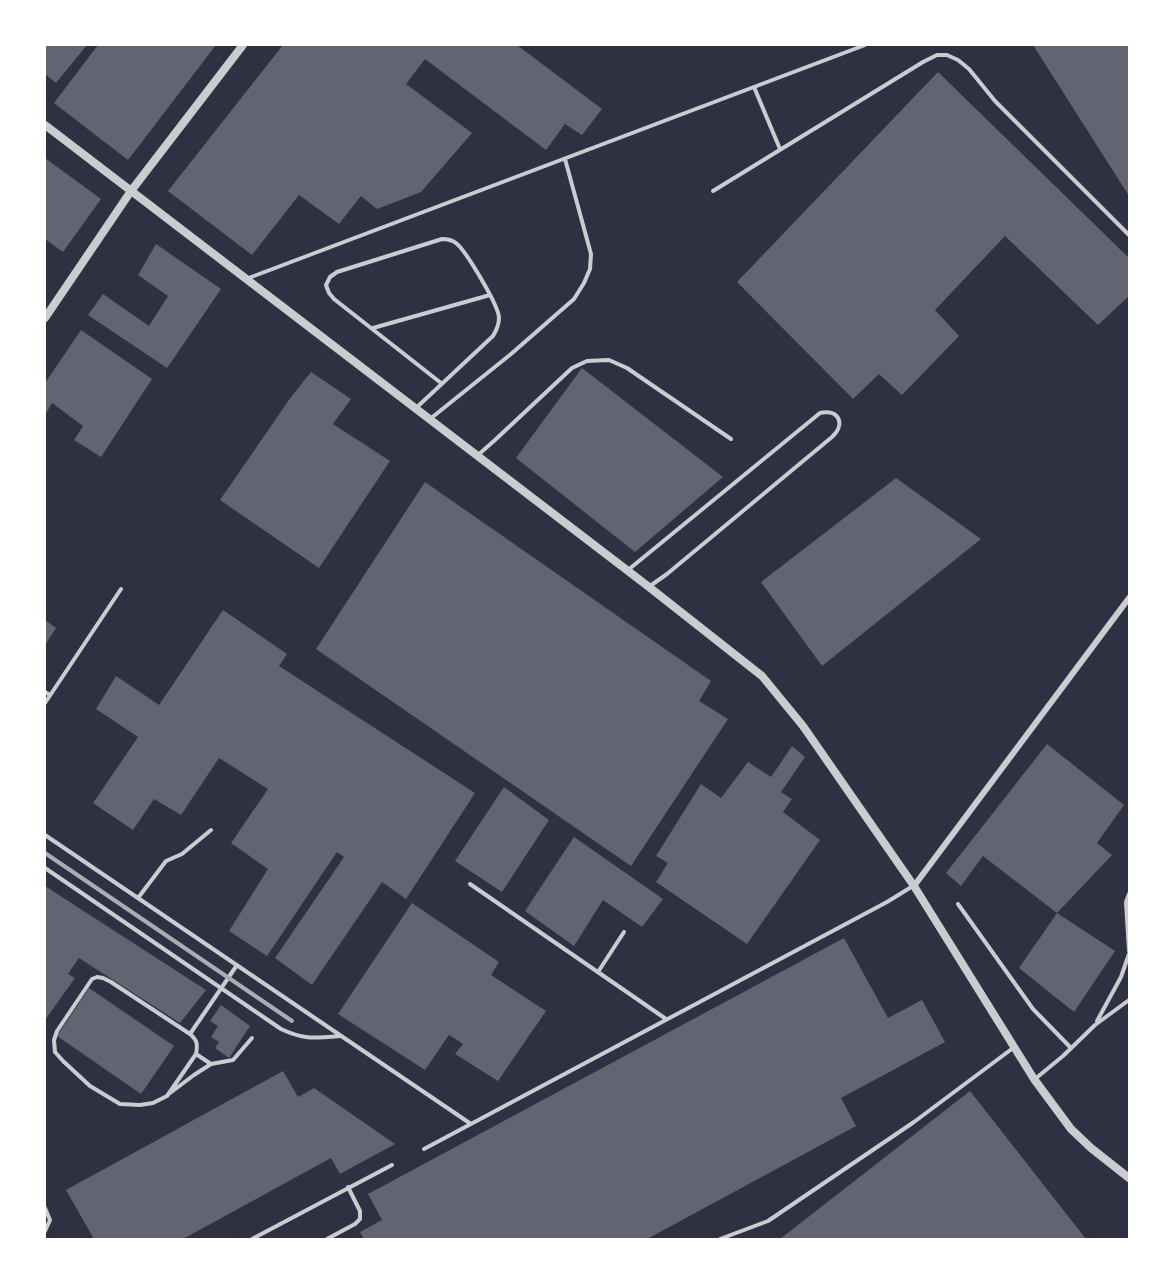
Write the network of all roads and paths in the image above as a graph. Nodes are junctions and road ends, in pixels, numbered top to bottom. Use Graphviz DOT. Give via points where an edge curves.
graph roads {
  1 [pos="243,45"];
  2 [pos="865,45"];
  3 [pos="754,87"];
  4 [pos="45,125"];
  5 [pos="780,149"];
  6 [pos="566,159"];
  7 [pos="131,191"];
  8 [pos="713,191"];
  9 [pos="1129,235"];
  10 [pos="245,279"];
  11 [pos="490,295"];
  12 [pos="45,318"];
  13 [pos="372,328"];
  14 [pos="441,383"];
  15 [pos="416,408"];
  16 [pos="430,419"];
  17 [pos="731,439"];
  18 [pos="477,455"];
  19 [pos="627,570"];
  20 [pos="649,587"];
  21 [pos="121,589"];
  22 [pos="1129,598"];
  23 [pos="45,692"];
  24 [pos="50,695"];
  25 [pos="45,703"];
  26 [pos="211,830"];
  27 [pos="45,835"];
  28 [pos="45,868"];
  29 [pos="470,884"];
  30 [pos="914,886"];
  31 [pos="1129,894"];
  32 [pos="138,898"];
  33 [pos="958,904"];
  34 [pos="624,932"];
  35 [pos="1129,953"];
  36 [pos="237,965"];
  37 [pos="598,972"];
  38 [pos="221,987"];
  39 [pos="1129,1000"];
  40 [pos="666,1019"];
  41 [pos="1095,1025"];
  42 [pos="190,1034"];
  43 [pos="340,1036"];
  44 [pos="252,1038"];
  45 [pos="1013,1047"];
  46 [pos="1071,1048"];
  47 [pos="196,1054"];
  48 [pos="211,1064"];
  49 [pos="1034,1079"];
  50 [pos="168,1096"];
  51 [pos="471,1124"];
  52 [pos="424,1149"];
  53 [pos="392,1165"];
  54 [pos="1129,1178"];
  55 [pos="348,1187"];
  56 [pos="45,1208"];
  57 [pos="45,1230"];
  58 [pos="252,1239"];
  59 [pos="327,1239"];
  60 [pos="720,1239"];
  1 -- 7 [label="street"];
  2 -- 3 [label="lane"];
  3 -- 5 [label="lane"];
  3 -- 6 [label="lane"];
  4 -- 7 [label="street"];
  5 -- 8 [label="lane"];
  5 -- 9 [label="lane" via="923,62 947,55 969,69 995,101"];
  6 -- 10 [label="lane"];
  6 -- 16 [label="lane" via="591,254 584,283 574,299"];
  7 -- 10 [label="street"];
  7 -- 12 [label="street"];
  10 -- 15 [label="street"];
  11 -- 13 [label="lane"];
  11 -- 13 [label="lane" via="461,248 442,239 330,277 326,285 329,293"];
  11 -- 14 [label="lane" via="499,318 498,328"];
  13 -- 14 [label="lane"];
  14 -- 15 [label="lane"];
  15 -- 16 [label="street"];
  16 -- 18 [label="street"];
  17 -- 18 [label="lane" via="627,368 609,360 586,361 572,368"];
  18 -- 19 [label="street"];
  19 -- 20 [label="street"];
  19 -- 20 [label="lane" via="820,412 838,418 837,433"];
  20 -- 30 [label="street" via="762,676 803,726"];
  21 -- 24 [label="lane"];
  22 -- 30 [label="street"];
  23 -- 24 [label="lane"];
  24 -- 25 [label="lane"];
  26 -- 32 [label="lane" via="182,854 166,861"];
  27 -- 32 [label="lane"];
  28 -- 38 [label="lane"];
  29 -- 37 [label="lane"];
  30 -- 40 [label="lane"];
  30 -- 45 [label="street"];
  31 -- 35 [label="lane"];
  32 -- 36 [label="lane"];
  33 -- 46 [label="lane" via="1033,1010"];
  34 -- 37 [label="lane"];
  35 -- 41 [label="lane" via="1121,977"];
  36 -- 38 [label="lane"];
  36 -- 43 [label="lane"];
  37 -- 40 [label="lane"];
  38 -- 42 [label="lane"];
  38 -- 43 [label="lane" via="297,1036"];
  39 -- 41 [label="lane"];
  40 -- 51 [label="lane"];
  41 -- 46 [label="lane"];
  42 -- 47 [label="lane" via="198,1046"];
  42 -- 50 [label="lane" via="111,982 97,977 92,979 54,1040 55,1052 63,1061 90,1086 120,1104 140,1106"];
  43 -- 51 [label="lane"];
  44 -- 48 [label="lane" via="233,1060"];
  45 -- 49 [label="street"];
  45 -- 60 [label="lane" via="914,1122 768,1221"];
  46 -- 49 [label="lane"];
  47 -- 48 [label="lane"];
  47 -- 50 [label="lane"];
  48 -- 50 [label="lane"];
  49 -- 54 [label="street" via="1071,1129"];
  51 -- 52 [label="lane"];
  53 -- 55 [label="lane"];
  55 -- 58 [label="lane"];
  55 -- 59 [label="lane" via="360,1219"];
  56 -- 57 [label="lane" via="50,1220"];
}
